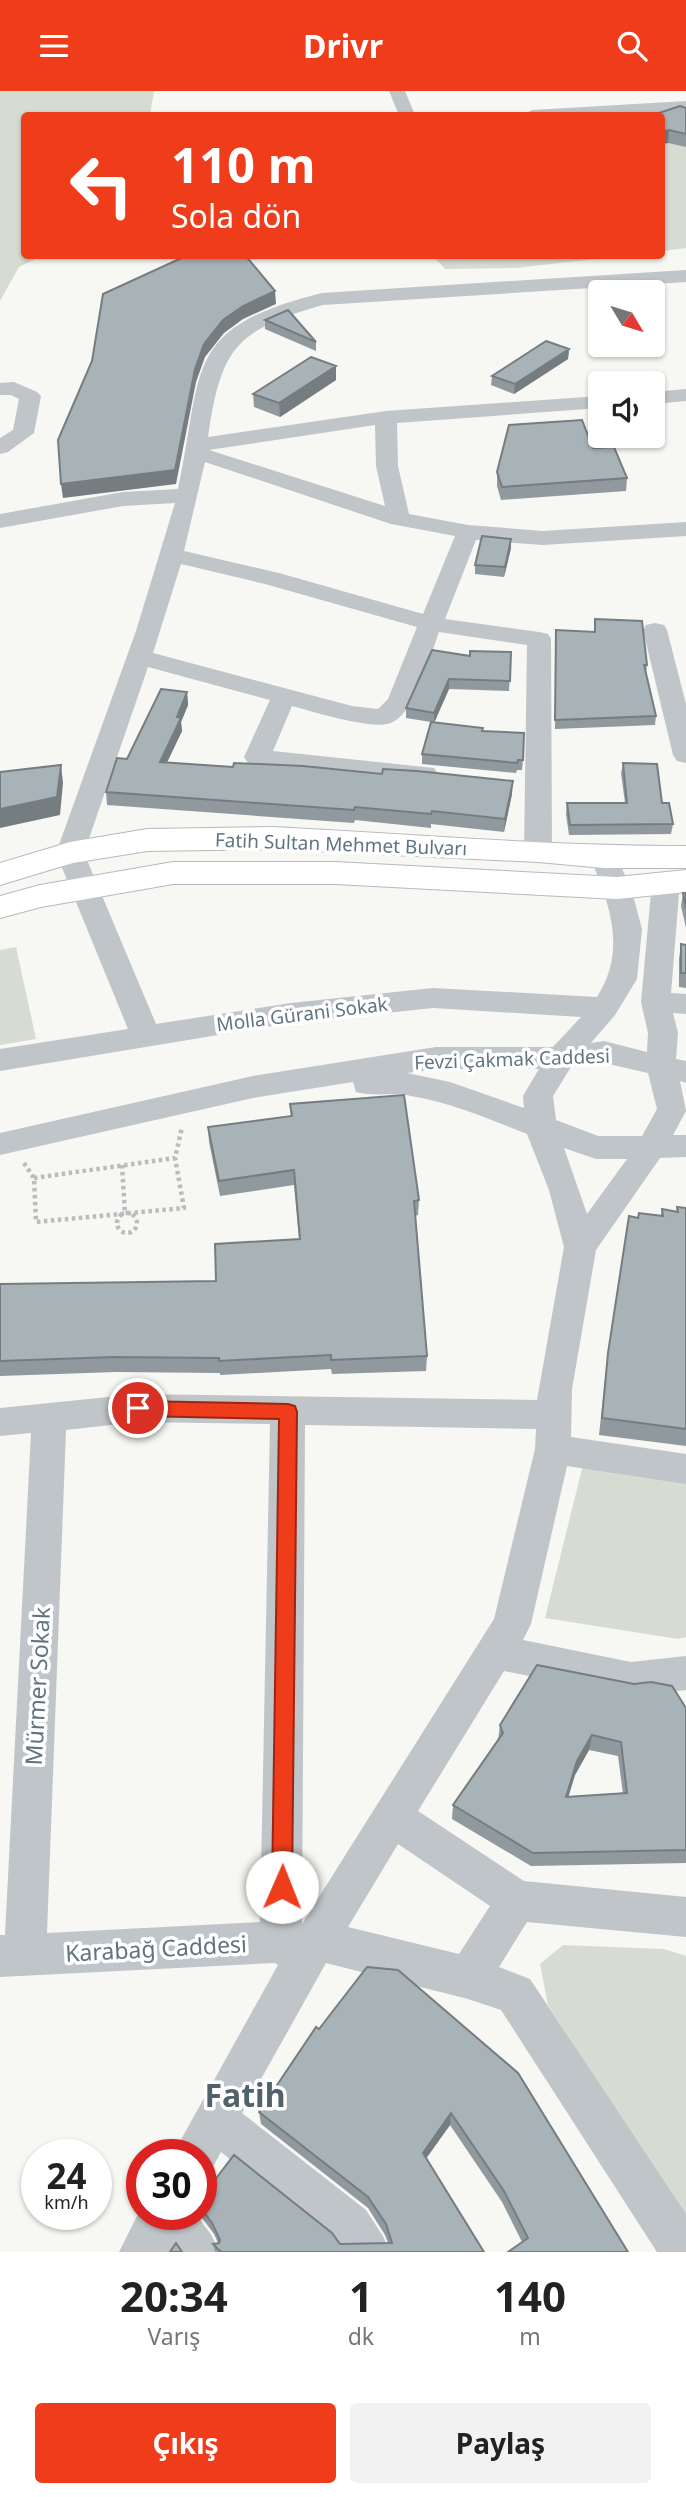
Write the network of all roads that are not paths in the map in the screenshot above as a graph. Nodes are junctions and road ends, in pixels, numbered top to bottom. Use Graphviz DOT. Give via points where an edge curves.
graph roads {
  1 [pos="397,91"];
  2 [pos="686,106"];
  3 [pos="533,111"];
  4 [pos="406,112"];
  5 [pos="686,276"];
  6 [pos="0,389"];
  7 [pos="686,395"];
  8 [pos="665,397"];
  9 [pos="588,403"];
  10 [pos="386,417"];
  11 [pos="0,447"];
  12 [pos="197,449"];
  13 [pos="188,495"];
  14 [pos="399,519"];
  15 [pos="0,521"];
  16 [pos="686,529"];
  17 [pos="468,532"];
  18 [pos="170,555"];
  19 [pos="432,624"];
  20 [pos="654,630"];
  21 [pos="139,657"];
  22 [pos="284,696"];
  23 [pos="686,755"];
  24 [pos="444,776"];
  25 [pos="511,783"];
  26 [pos="538,786"];
  27 [pos="538,851"];
  28 [pos="70,853"];
  29 [pos="604,857"];
  30 [pos="679,873"];
  31 [pos="0,874"];
  32 [pos="86,888"];
  33 [pos="617,888"];
  34 [pos="0,907"];
  35 [pos="656,1002"];
  36 [pos="686,1004"];
  37 [pos="605,1008"];
  38 [pos="146,1036"];
  39 [pos="561,1058"];
  40 [pos="0,1060"];
  41 [pos="674,1068"];
  42 [pos="253,1087"];
  43 [pos="541,1129"];
  44 [pos="653,1145"];
  45 [pos="686,1146"];
  46 [pos="10,1150"];
  47 [pos="580,1247"];
  48 [pos="288,1412"];
  49 [pos="49,1417"];
  50 [pos="0,1423"];
  51 [pos="553,1432"];
  52 [pos="686,1469"];
  53 [pos="495,1652"];
  54 [pos="684,1677"];
  55 [pos="393,1817"];
  56 [pos="517,1901"];
  57 [pos="686,1917"];
  58 [pos="301,1947"];
  59 [pos="13,1956"];
  60 [pos="468,1978"];
  61 [pos="205,2137"];
  62 [pos="154,2230"];
  63 [pos="180,2230"];
  64 [pos="142,2252"];
  65 [pos="196,2252"];
  66 [pos="367,2252"];
  67 [pos="684,2252"];
  1 -- 4 [label="street"];
  2 -- 3 [label="street"];
  5 -- 12 [label="street" via="322,299 273,313 238,334 220,352 208,383"];
  6 -- 11 [label="street" via="14,388 30,396 23,433"];
  7 -- 8 [label="street"];
  9 -- 10 [label="street"];
  10 -- 12 [label="street"];
  10 -- 14 [label="street" via="387,466"];
  12 -- 13 [label="street"];
  12 -- 14 [label="street"];
  13 -- 15 [label="street" via="123,499"];
  13 -- 18 [label="street"];
  14 -- 17 [label="street"];
  16 -- 17 [label="street" via="543,538"];
  17 -- 19 [label="street"];
  18 -- 19 [label="street"];
  18 -- 21 [label="street"];
  19 -- 22 [label="street" via="399,702 384,717 351,714"];
  19 -- 26 [label="street" via="538,639"];
  20 -- 23 [label="street"];
  21 -- 22 [label="street"];
  21 -- 28 [label="street"];
  22 -- 24 [label="street" via="257,757"];
  25 -- 26 [label="street"];
  26 -- 27 [label="street"];
  27 -- 28 [label="main road, Fatih Sultan Mehmet Bulvarı" via="273,838 147,840"];
  27 -- 29 [label="main road, Fatih Sultan Mehmet Bulvarı"];
  28 -- 31 [label="main road, Fatih Sultan Mehmet Bulvarı"];
  28 -- 32 [label="street"];
  29 -- 30 [label="main road, Fatih Sultan Mehmet Bulvarı"];
  29 -- 33 [label="street"];
  30 -- 33 [label="main road, Fatih Sultan Mehmet Bulvarı"];
  30 -- 35 [label="street"];
  32 -- 33 [label="main road, Fatih Sultan Mehmet Bulvarı" via="173,873 335,873"];
  32 -- 34 [label="main road, Fatih Sultan Mehmet Bulvarı"];
  32 -- 38 [label="street"];
  33 -- 37 [label="street" via="627,942 623,979"];
  35 -- 36 [label="street"];
  35 -- 41 [label="street"];
  37 -- 38 [label="street, Molla Gürani Sokak" via="433,998 291,1013"];
  37 -- 39 [label="street"];
  38 -- 40 [label="street, Molla Gürani Sokak"];
  39 -- 41 [label="street, Fevzi Çakmak Caddesi" via="604,1052"];
  39 -- 42 [label="street, Fevzi Çakmak Caddesi" via="436,1058"];
  39 -- 43 [label="street" via="538,1096"];
  41 -- 44 [label="street" via="672,1109"];
  42 -- 43 [label="street, Fevzi Çakmak Caddesi" via="402,1083 479,1103"];
  42 -- 46 [label="street, Fevzi Çakmak Caddesi"];
  43 -- 44 [label="street, Fevzi Çakmak Caddesi" via="596,1148"];
  43 -- 47 [label="street" via="565,1190"];
  44 -- 45 [label="street, Fevzi Çakmak Caddesi"];
  44 -- 47 [label="street"];
  47 -- 51 [label="street" via="555,1389"];
  48 -- 49 [label="street" via="138,1408"];
  48 -- 51 [label="street"];
  48 -- 58 [label="street"];
  49 -- 50 [label="street"];
  49 -- 59 [label="street, Mürmer Sokak"];
  51 -- 52 [label="street"];
  51 -- 53 [label="street" via="512,1624"];
  53 -- 54 [label="street" via="631,1679"];
  53 -- 55 [label="street"];
  55 -- 56 [label="street"];
  55 -- 58 [label="street"];
  56 -- 57 [label="street"];
  56 -- 60 [label="street"];
  58 -- 59 [label="street, Karabağ Caddesi"];
  58 -- 60 [label="street, Karabağ Caddesi"];
  58 -- 61 [label="street"];
  60 -- 67 [label="street, Karabağ Caddesi" via="515,1994"];
  61 -- 66 [label="street" via="350,2226"];
  62 -- 64 [label="street"];
  63 -- 65 [label="street"];
}
